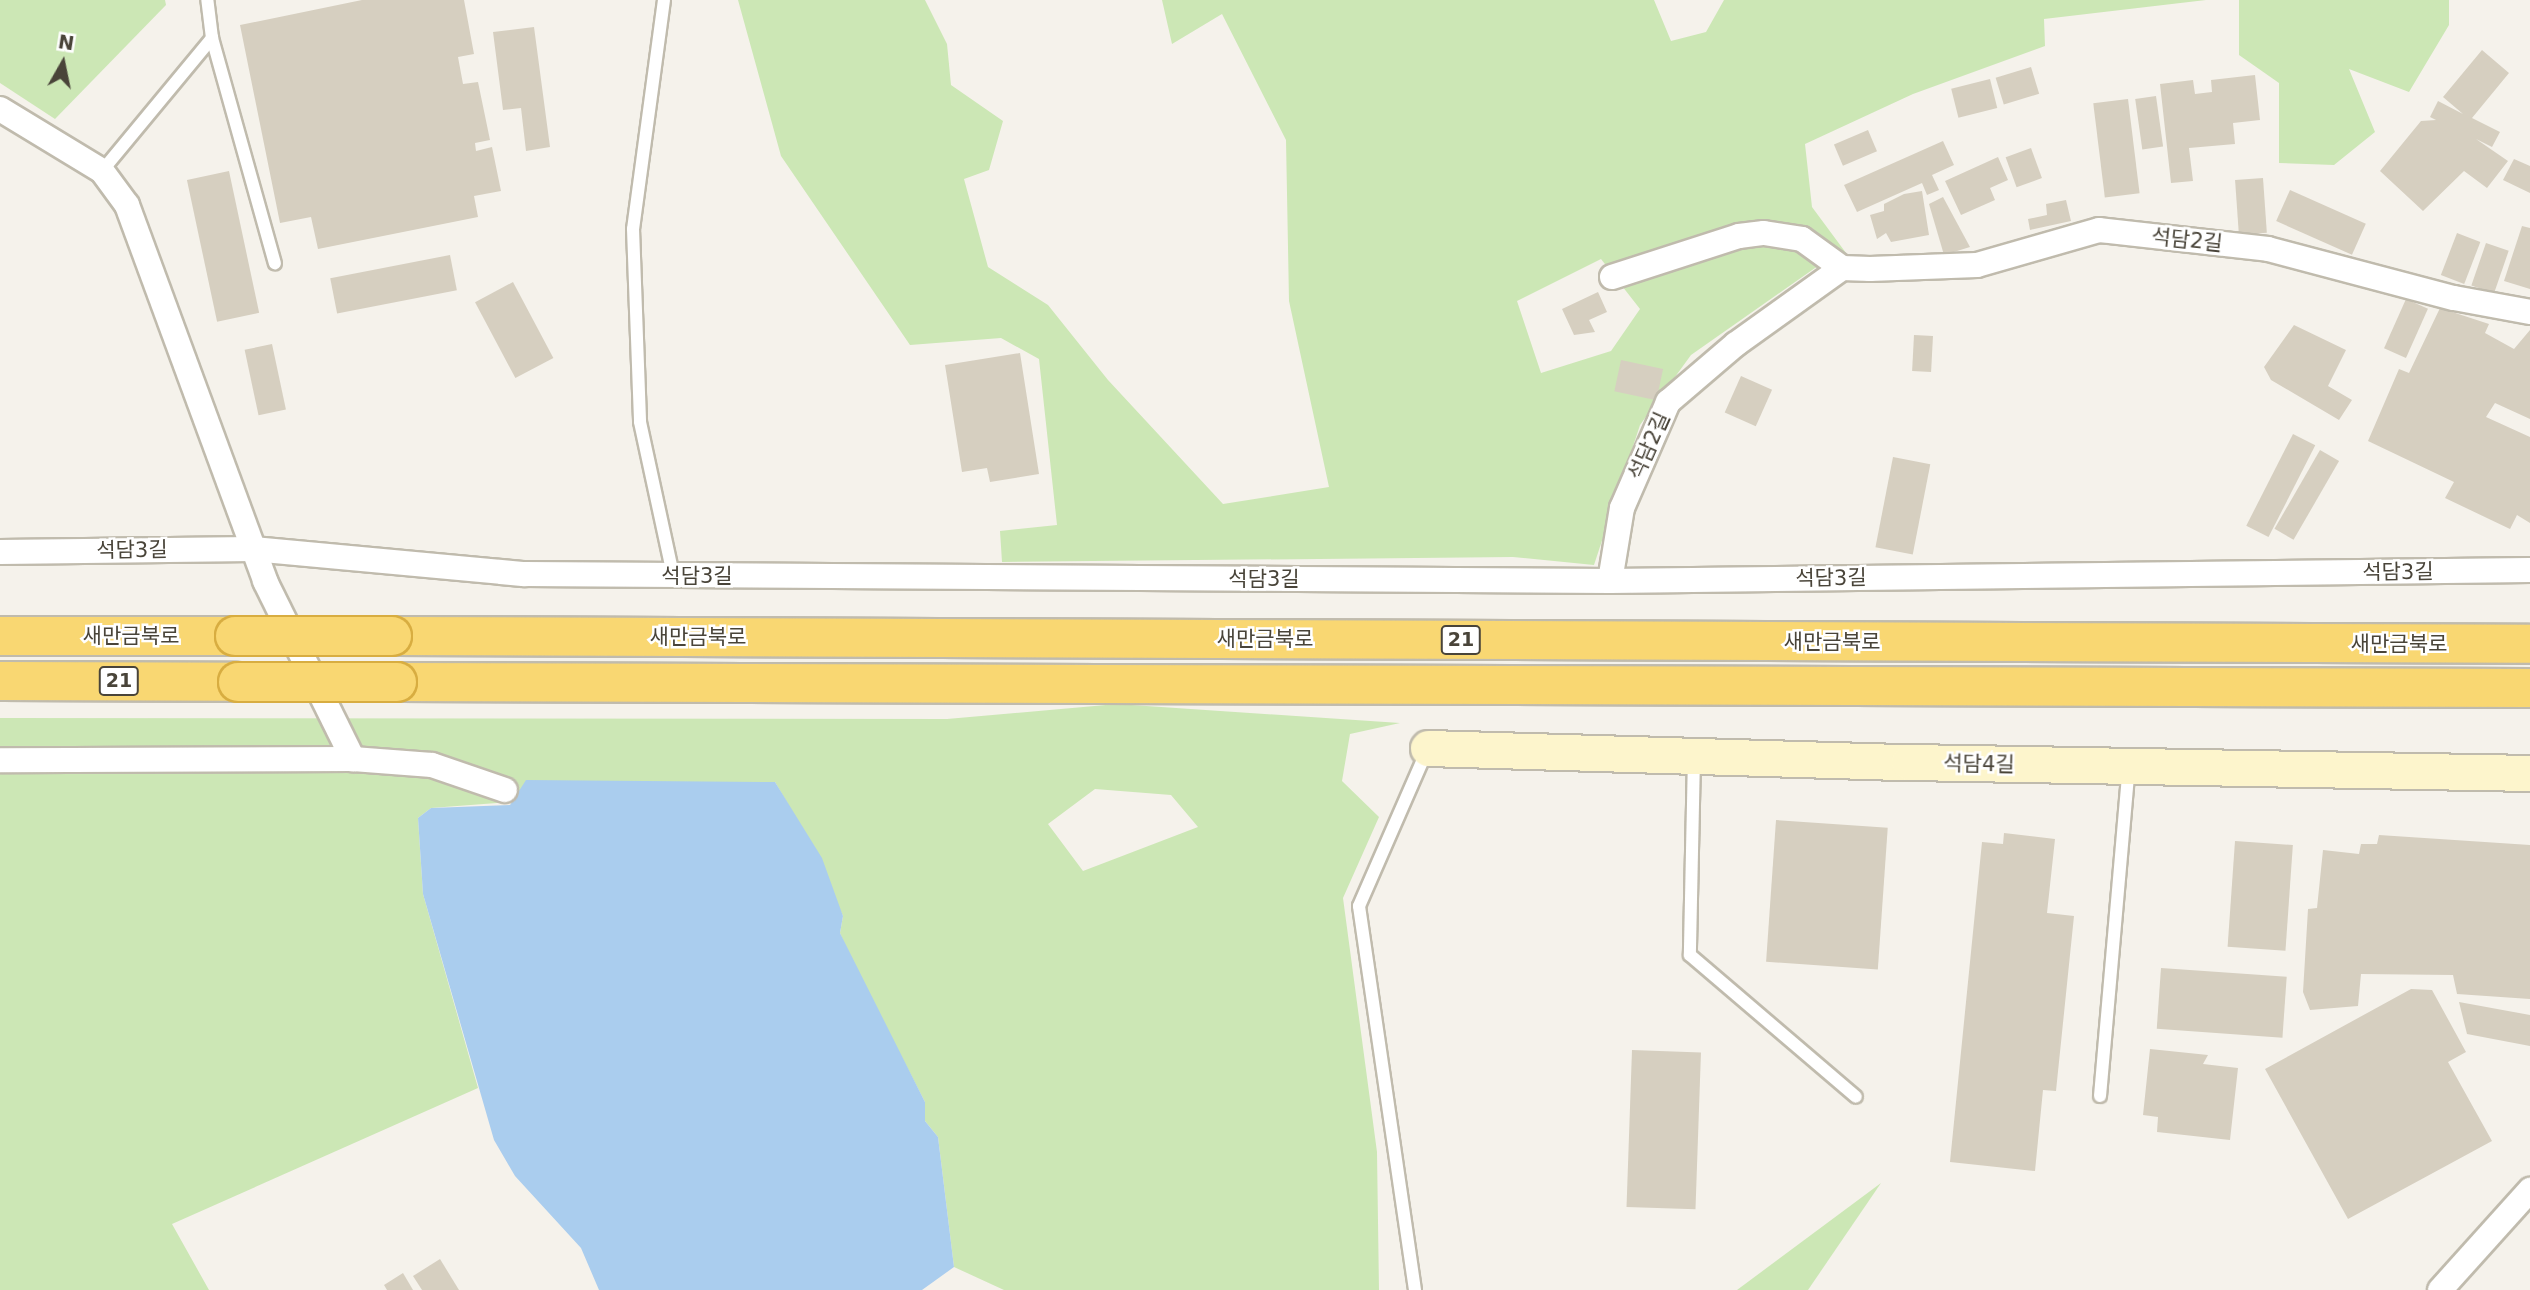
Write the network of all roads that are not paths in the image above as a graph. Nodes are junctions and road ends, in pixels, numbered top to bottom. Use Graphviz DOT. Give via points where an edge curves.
graph roads {
  1 [pos="207,0"];
  2 [pos="664,0"];
  3 [pos="212,38"];
  4 [pos="0,109"];
  5 [pos="102,171"];
  6 [pos="275,263"];
  7 [pos="1842,268"];
  8 [pos="1612,277"];
  9 [pos="2530,312"];
  10 [pos="253,549"];
  11 [pos="0,552"];
  12 [pos="2530,570"];
  13 [pos="673,575"];
  14 [pos="1610,581"];
  15 [pos="0,636"];
  16 [pos="2530,644"];
  17 [pos="0,681"];
  18 [pos="2530,688"];
  19 [pos="1428,748"];
  20 [pos="1694,756"];
  21 [pos="353,759"];
  22 [pos="0,760"];
  23 [pos="2129,766"];
  24 [pos="2530,773"];
  25 [pos="505,790"];
  26 [pos="2100,1096"];
  27 [pos="1856,1097"];
  28 [pos="2530,1190"];
  29 [pos="1415,1290"];
  30 [pos="2440,1290"];
  1 -- 3 [label="lane"];
  2 -- 13 [label="lane" via="633,229 640,422"];
  3 -- 5 [label="lane"];
  3 -- 6 [label="lane"];
  4 -- 5 [label="street"];
  5 -- 10 [label="street" via="127,205"];
  7 -- 8 [label="street" via="1802,239 1764,233 1740,236"];
  7 -- 9 [label="street, 석담2길" via="1978,265 2099,230 2268,249 2454,298"];
  7 -- 14 [label="street, 석담2길" via="1736,344 1668,402 1622,508"];
  10 -- 11 [label="street, 석담3길"];
  10 -- 13 [label="street, 석담3길" via="525,574"];
  10 -- 21 [label="street" via="328,717"];
  12 -- 14 [label="street, 석담3길"];
  13 -- 14 [label="street, 석담3길"];
  15 -- 16 [label="highway, 새만금북로 / 21, bridge"];
  17 -- 18 [label="highway, 새만금북로 / 21, bridge"];
  19 -- 20 [label="street, 석담4길"];
  19 -- 29 [label="lane" via="1359,906"];
  20 -- 23 [label="street, 석담4길"];
  20 -- 27 [label="lane" via="1690,955"];
  21 -- 22 [label="street"];
  21 -- 25 [label="street" via="432,765"];
  23 -- 24 [label="street, 석담4길"];
  23 -- 26 [label="lane"];
  28 -- 30 [label="street"];
}
